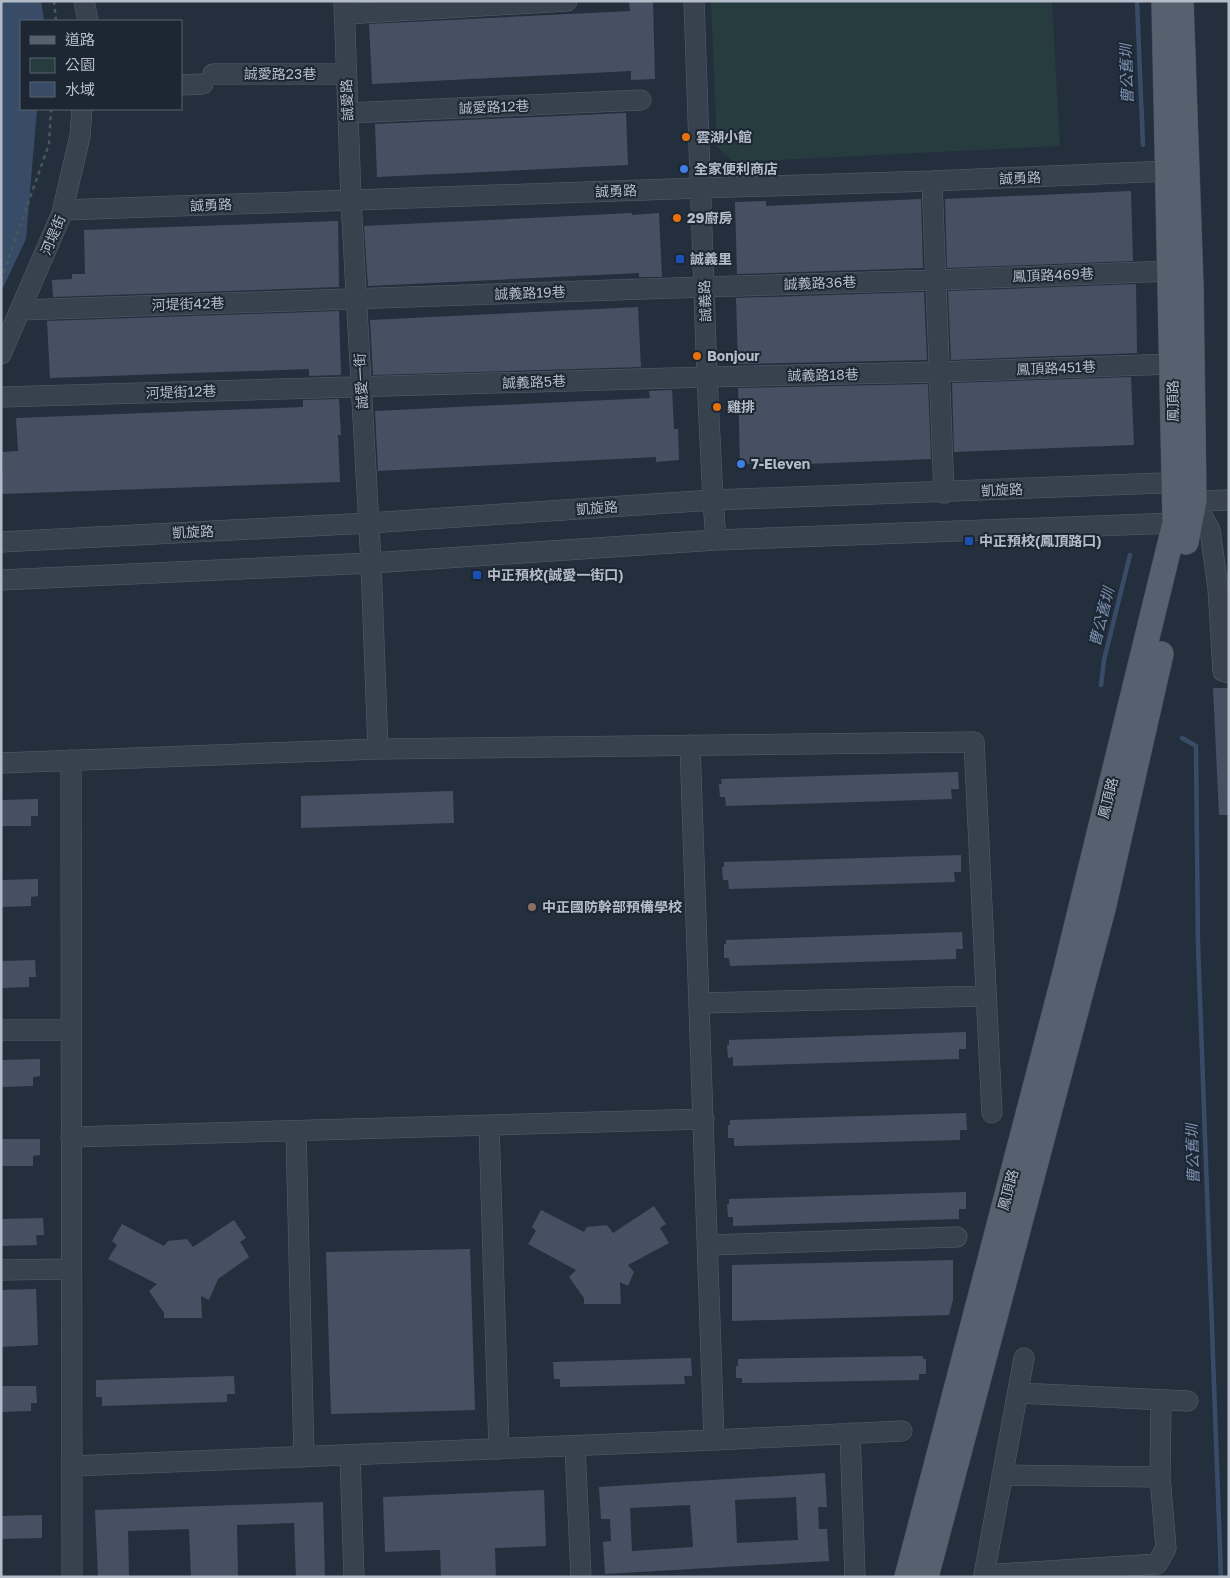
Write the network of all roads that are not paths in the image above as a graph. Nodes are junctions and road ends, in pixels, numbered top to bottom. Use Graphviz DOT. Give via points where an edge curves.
graph roads {
  1 [pos="84,1"];
  2 [pos="568,1"];
  3 [pos="694,1"];
  4 [pos="1164,1"];
  5 [pos="1181,1"];
  6 [pos="344,7"];
  7 [pos="88,20"];
  8 [pos="346,74"];
  9 [pos="182,84"];
  10 [pos="641,100"];
  11 [pos="82,110"];
  12 [pos="348,113"];
  13 [pos="1168,171"];
  14 [pos="932,181"];
  15 [pos="701,188"];
  16 [pos="351,200"];
  17 [pos="63,210"];
  18 [pos="1170,271"];
  19 [pos="936,280"];
  20 [pos="704,287"];
  21 [pos="356,298"];
  22 [pos="20,310"];
  23 [pos="1,354"];
  24 [pos="1173,364"];
  25 [pos="939,372"];
  26 [pos="707,377"];
  27 [pos="361,387"];
  28 [pos="1,397"];
  29 [pos="1187,489"];
  30 [pos="944,493"];
  31 [pos="713,500"];
  32 [pos="1229,500"];
  33 [pos="369,523"];
  34 [pos="1182,525"];
  35 [pos="716,540"];
  36 [pos="1,542"];
  37 [pos="371,563"];
  38 [pos="1,580"];
  39 [pos="1229,673"];
  40 [pos="690,745"];
  41 [pos="378,749"];
  42 [pos="70,760"];
  43 [pos="1,763"];
  44 [pos="986,996"];
  45 [pos="699,1003"];
  46 [pos="1,1030"];
  47 [pos="71,1030"];
  48 [pos="992,1113"];
  49 [pos="704,1119"];
  50 [pos="489,1125"];
  51 [pos="296,1131"];
  52 [pos="71,1137"];
  53 [pos="957,1237"];
  54 [pos="708,1245"];
  55 [pos="71,1269"];
  56 [pos="1,1270"];
  57 [pos="1024,1358"];
  58 [pos="1018,1393"];
  59 [pos="1161,1400"];
  60 [pos="1188,1401"];
  61 [pos="902,1430"];
  62 [pos="850,1433"];
  63 [pos="714,1440"];
  64 [pos="575,1446"];
  65 [pos="499,1449"];
  66 [pos="350,1455"];
  67 [pos="304,1457"];
  68 [pos="72,1466"];
  69 [pos="1002,1475"];
  70 [pos="1160,1478"];
  71 [pos="982,1576"];
  72 [pos="72,1577"];
  73 [pos="354,1577"];
  74 [pos="581,1577"];
  75 [pos="855,1577"];
  76 [pos="907,1577"];
  77 [pos="926,1577"];
  1 -- 7 [label="street"];
  2 -- 6 [label="street"];
  3 -- 15 [label="street, 誠義路"];
  4 -- 13 [label="main road, 鳳頂路"];
  5 -- 29 [label="main road, 鳳頂路" via="1191,276"];
  6 -- 8 [label="street, 誠愛路"];
  8 -- 9 [label="street, 誠愛路23巷" via="208,79"];
  8 -- 12 [label="street, 誠愛路"];
  10 -- 12 [label="street, 誠愛路12巷"];
  11 -- 17 [label="street, 河堤街" via="80,136"];
  12 -- 16 [label="street, 誠愛路"];
  13 -- 14 [label="street, 誠勇路"];
  13 -- 18 [label="main road, 鳳頂路"];
  14 -- 15 [label="street, 誠勇路"];
  14 -- 19 [label="street"];
  15 -- 16 [label="street, 誠勇路"];
  15 -- 20 [label="street, 誠義路"];
  16 -- 17 [label="street, 誠勇路"];
  16 -- 21 [label="street, 誠愛一街"];
  17 -- 22 [label="street, 河堤街"];
  18 -- 19 [label="street, 鳳頂路469巷"];
  18 -- 24 [label="main road, 鳳頂路"];
  19 -- 20 [label="street, 誠義路36巷"];
  19 -- 25 [label="street"];
  20 -- 21 [label="street, 誠義路19巷"];
  20 -- 26 [label="street, 誠義路"];
  21 -- 22 [label="street, 河堤街42巷"];
  21 -- 27 [label="street, 誠愛一街"];
  22 -- 23 [label="street, 河堤街"];
  24 -- 25 [label="street, 鳳頂路451巷"];
  24 -- 29 [label="main road, 鳳頂路"];
  25 -- 26 [label="street, 誠義路18巷"];
  25 -- 30 [label="street"];
  26 -- 27 [label="street, 誠義路5巷"];
  26 -- 31 [label="street, 誠義路"];
  27 -- 28 [label="street, 河堤街12巷"];
  27 -- 33 [label="street, 誠愛一街"];
  29 -- 30 [label="street, 凱旋路"];
  29 -- 32 [label="street, 凱旋路"];
  29 -- 34 [label="main road, 鳳頂路"];
  29 -- 39 [label="street" via="1210,530 1218,588 1223,671"];
  30 -- 31 [label="street, 凱旋路"];
  31 -- 33 [label="street, 凱旋路"];
  31 -- 35 [label="street, 誠義路"];
  33 -- 36 [label="street, 凱旋路"];
  33 -- 37 [label="street, 誠愛一街"];
  34 -- 35 [label="street"];
  34 -- 76 [label="main road, 鳳頂路"];
  34 -- 77 [label="main road, 鳳頂路" via="1103,909"];
  35 -- 37 [label="street"];
  37 -- 38 [label="street"];
  37 -- 41 [label="street, 誠愛一街"];
  40 -- 41 [label="street"];
  40 -- 44 [label="street" via="974,742"];
  40 -- 45 [label="street"];
  41 -- 42 [label="street"];
  42 -- 43 [label="street"];
  42 -- 47 [label="street"];
  44 -- 45 [label="street"];
  44 -- 48 [label="street"];
  45 -- 49 [label="street"];
  46 -- 47 [label="street"];
  47 -- 52 [label="street"];
  49 -- 50 [label="street"];
  49 -- 54 [label="street"];
  50 -- 51 [label="street"];
  50 -- 65 [label="street"];
  51 -- 52 [label="street"];
  51 -- 67 [label="street"];
  52 -- 55 [label="street"];
  53 -- 54 [label="street"];
  54 -- 63 [label="street"];
  55 -- 56 [label="street"];
  55 -- 68 [label="street"];
  57 -- 58 [label="street"];
  58 -- 59 [label="street"];
  58 -- 69 [label="street"];
  59 -- 60 [label="street"];
  59 -- 70 [label="street"];
  61 -- 62 [label="street"];
  62 -- 63 [label="street"];
  62 -- 75 [label="street"];
  63 -- 64 [label="street"];
  64 -- 65 [label="street"];
  64 -- 74 [label="street"];
  65 -- 66 [label="street"];
  66 -- 67 [label="street"];
  66 -- 73 [label="street"];
  67 -- 68 [label="street"];
  68 -- 72 [label="street"];
  69 -- 70 [label="street"];
  69 -- 71 [label="street"];
  70 -- 71 [label="street" via="1166,1548 1157,1564"];
}
